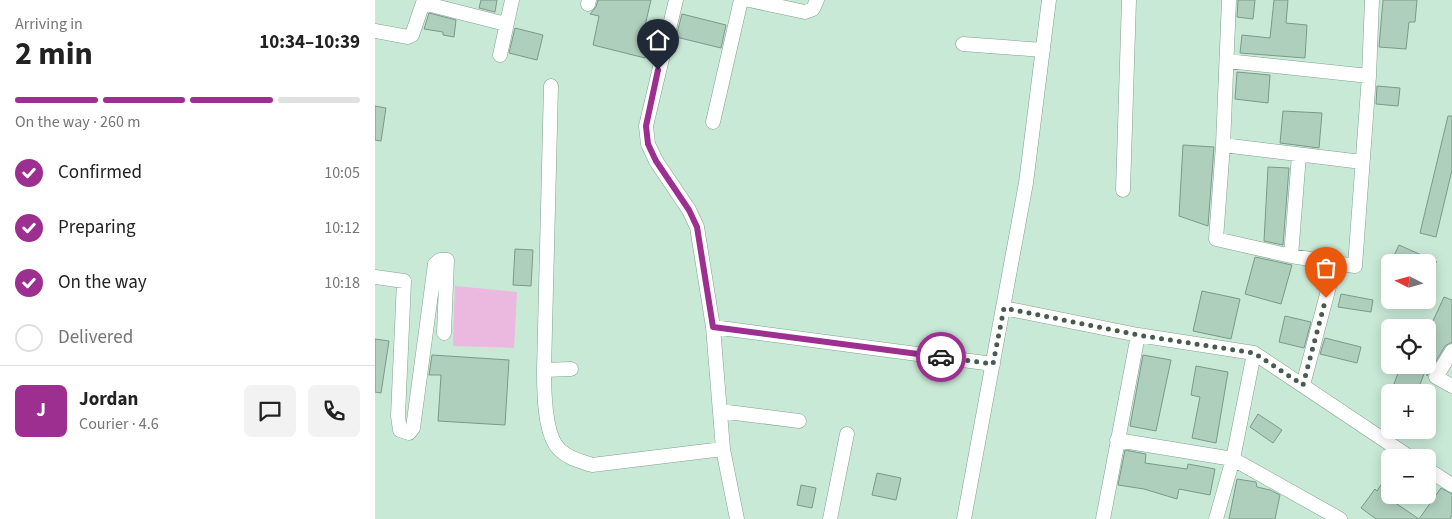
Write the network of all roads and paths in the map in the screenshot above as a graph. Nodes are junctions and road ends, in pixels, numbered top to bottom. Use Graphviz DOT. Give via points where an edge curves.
graph roads {
  1 [pos="512,0"];
  2 [pos="676,0"];
  3 [pos="741,0"];
  4 [pos="749,0"];
  5 [pos="817,0"];
  6 [pos="1049,0"];
  7 [pos="1129,0"];
  8 [pos="1229,0"];
  9 [pos="1372,0"];
  10 [pos="423,2"];
  11 [pos="506,24"];
  12 [pos="375,31"];
  13 [pos="963,44"];
  14 [pos="1043,50"];
  15 [pos="500,55"];
  16 [pos="1227,61"];
  17 [pos="1369,76"];
  18 [pos="551,86"];
  19 [pos="713,122"];
  20 [pos="1223,145"];
  21 [pos="1299,155"];
  22 [pos="1362,162"];
  23 [pos="1123,190"];
  24 [pos="1291,256"];
  25 [pos="1335,264"];
  26 [pos="375,276"];
  27 [pos="1004,308"];
  28 [pos="713,327"];
  29 [pos="444,333"];
  30 [pos="1138,335"];
  31 [pos="1452,351"];
  32 [pos="1254,353"];
  33 [pos="993,364"];
  34 [pos="571,369"];
  35 [pos="544,370"];
  36 [pos="1303,385"];
  37 [pos="1452,386"];
  38 [pos="719,410"];
  39 [pos="799,421"];
  40 [pos="847,434"];
  41 [pos="1117,440"];
  42 [pos="723,449"];
  43 [pos="1398,449"];
  44 [pos="1233,459"];
  45 [pos="1436,475"];
  46 [pos="1452,485"];
  47 [pos="736,519"];
  48 [pos="740,519"];
  49 [pos="831,519"];
  50 [pos="964,519"];
  51 [pos="1103,519"];
  52 [pos="1216,519"];
  53 [pos="1340,519"];
  1 -- 11 [label="street"];
  2 -- 28 [label="street" via="648,116 648,144 697,227"];
  3 -- 19 [label="street"];
  4 -- 5 [label="street" via="805,12 813,10"];
  6 -- 14 [label="street"];
  7 -- 23 [label="street"];
  8 -- 16 [label="street"];
  9 -- 17 [label="street"];
  10 -- 11 [label="street"];
  10 -- 12 [label="street" via="412,35 408,38"];
  11 -- 15 [label="street"];
  13 -- 14 [label="street"];
  14 -- 27 [label="street" via="1026,183"];
  16 -- 17 [label="street"];
  16 -- 20 [label="street"];
  17 -- 22 [label="street"];
  18 -- 35 [label="street"];
  20 -- 21 [label="street"];
  20 -- 24 [label="street" via="1216,239"];
  21 -- 22 [label="street"];
  21 -- 24 [label="street"];
  22 -- 25 [label="street" via="1355,266"];
  24 -- 25 [label="street"];
  25 -- 36 [label="street"];
  26 -- 29 [label="street" via="405,281 400,430 409,433 413,428 435,264 440,260 447,260"];
  27 -- 30 [label="street"];
  27 -- 33 [label="street"];
  28 -- 33 [label="street"];
  28 -- 38 [label="street"];
  30 -- 32 [label="street"];
  30 -- 41 [label="street"];
  31 -- 37 [label="street" via="1436,377"];
  32 -- 36 [label="street"];
  32 -- 44 [label="street"];
  33 -- 50 [label="street"];
  34 -- 35 [label="street"];
  35 -- 42 [label="street" via="544,398 552,435 559,449 573,459 592,465"];
  36 -- 43 [label="street"];
  38 -- 39 [label="street"];
  38 -- 42 [label="street"];
  40 -- 49 [label="street"];
  41 -- 44 [label="street"];
  41 -- 51 [label="street"];
  42 -- 47 [label="street"];
  44 -- 52 [label="street"];
  44 -- 53 [label="street"];
  45 -- 46 [label="street"];
  47 -- 48 [label="street"];
}
